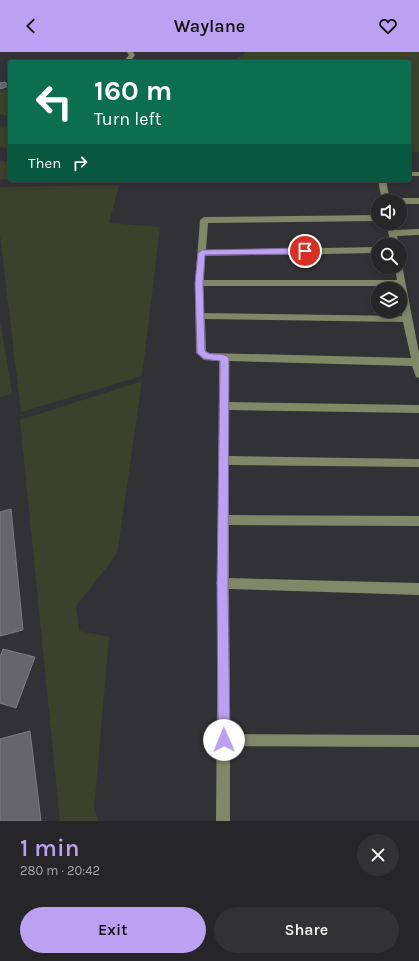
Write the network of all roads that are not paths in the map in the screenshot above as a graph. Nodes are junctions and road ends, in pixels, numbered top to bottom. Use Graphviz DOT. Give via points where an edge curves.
graph roads {
  1 [pos="130,52"];
  2 [pos="128,60"];
  3 [pos="382,182"];
  4 [pos="385,194"];
  5 [pos="407,201"];
  6 [pos="419,201"];
  7 [pos="371,218"];
  8 [pos="391,230"];
  9 [pos="419,232"];
  10 [pos="392,233"];
  11 [pos="393,238"];
  12 [pos="371,250"];
  13 [pos="202,253"];
  14 [pos="199,283"];
  15 [pos="371,283"];
  16 [pos="200,316"];
  17 [pos="407,319"];
  18 [pos="224,358"];
  19 [pos="417,362"];
  20 [pos="419,374"];
  21 [pos="224,406"];
  22 [pos="419,409"];
  23 [pos="224,460"];
  24 [pos="419,463"];
  25 [pos="223,520"];
  26 [pos="419,521"];
  27 [pos="222,583"];
  28 [pos="419,589"];
  29 [pos="224,740"];
  30 [pos="419,741"];
  31 [pos="223,821"];
  1 -- 2 [label="street" via="132,55"];
  3 -- 4 [label="street"];
  5 -- 6 [label="street"];
  7 -- 13 [label="street" via="205,219"];
  8 -- 10 [label="street"];
  9 -- 10 [label="street"];
  10 -- 11 [label="street"];
  12 -- 13 [label="street"];
  13 -- 14 [label="street"];
  14 -- 15 [label="street"];
  14 -- 16 [label="street"];
  16 -- 17 [label="street"];
  16 -- 18 [label="street" via="201,353 207,357"];
  17 -- 19 [label="street"];
  18 -- 19 [label="street"];
  18 -- 21 [label="street"];
  19 -- 20 [label="street"];
  21 -- 22 [label="street"];
  21 -- 23 [label="street"];
  23 -- 24 [label="street"];
  23 -- 25 [label="street"];
  25 -- 26 [label="street"];
  25 -- 27 [label="street"];
  27 -- 28 [label="street"];
  27 -- 29 [label="street"];
  29 -- 30 [label="street"];
  29 -- 31 [label="street"];
}
